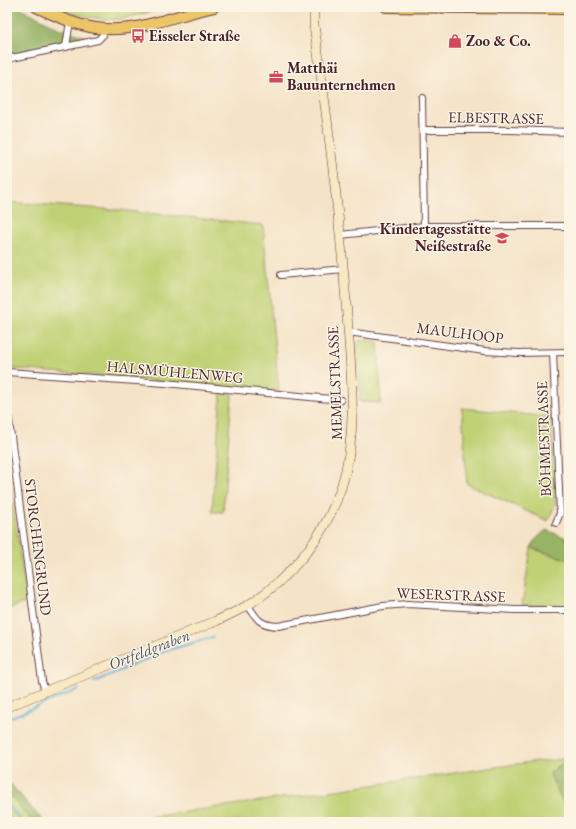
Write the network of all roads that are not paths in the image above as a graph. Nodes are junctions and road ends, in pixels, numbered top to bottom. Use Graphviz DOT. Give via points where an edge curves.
graph roads {
  1 [pos="36,7"];
  2 [pos="214,7"];
  3 [pos="314,7"];
  4 [pos="386,7"];
  5 [pos="569,9"];
  6 [pos="70,21"];
  7 [pos="105,29"];
  8 [pos="66,47"];
  9 [pos="7,60"];
  10 [pos="422,98"];
  11 [pos="423,130"];
  12 [pos="569,132"];
  13 [pos="424,226"];
  14 [pos="569,226"];
  15 [pos="340,235"];
  16 [pos="343,269"];
  17 [pos="281,275"];
  18 [pos="348,332"];
  19 [pos="569,352"];
  20 [pos="553,353"];
  21 [pos="7,372"];
  22 [pos="341,400"];
  23 [pos="7,405"];
  24 [pos="556,523"];
  25 [pos="248,605"];
  26 [pos="569,610"];
  27 [pos="45,691"];
  28 [pos="7,707"];
  1 -- 6 [label="main road"];
  2 -- 7 [label="main road" via="142,26"];
  3 -- 15 [label="street, MEMELSTRASSE"];
  4 -- 5 [label="main road"];
  6 -- 7 [label="main road"];
  6 -- 8 [label="street"];
  7 -- 8 [label="street" via="98,40"];
  8 -- 9 [label="street"];
  10 -- 11 [label="street"];
  11 -- 12 [label="street, ELBESTRASSE"];
  11 -- 13 [label="street"];
  13 -- 14 [label="street"];
  13 -- 15 [label="street"];
  15 -- 16 [label="street, MEMELSTRASSE"];
  16 -- 17 [label="street"];
  16 -- 18 [label="street, MEMELSTRASSE"];
  18 -- 20 [label="street, MAULHOOP" via="485,351"];
  18 -- 25 [label="street, MEMELSTRASSE" via="352,422 349,453 341,489 324,526 307,551 275,585"];
  19 -- 20 [label="street, MAULHOOP"];
  20 -- 24 [label="street, BÖHMESTRASSE" via="560,513"];
  21 -- 22 [label="street, HALSMÜHLENWEG"];
  23 -- 27 [label="street, STORCHENGRUND"];
  25 -- 26 [label="street, WESERSTRASSE" via="257,620 267,625 278,626 383,606 408,604 515,610"];
  25 -- 27 [label="street, MEMELSTRASSE" via="216,621"];
  27 -- 28 [label="street, MEMELSTRASSE"];
}
